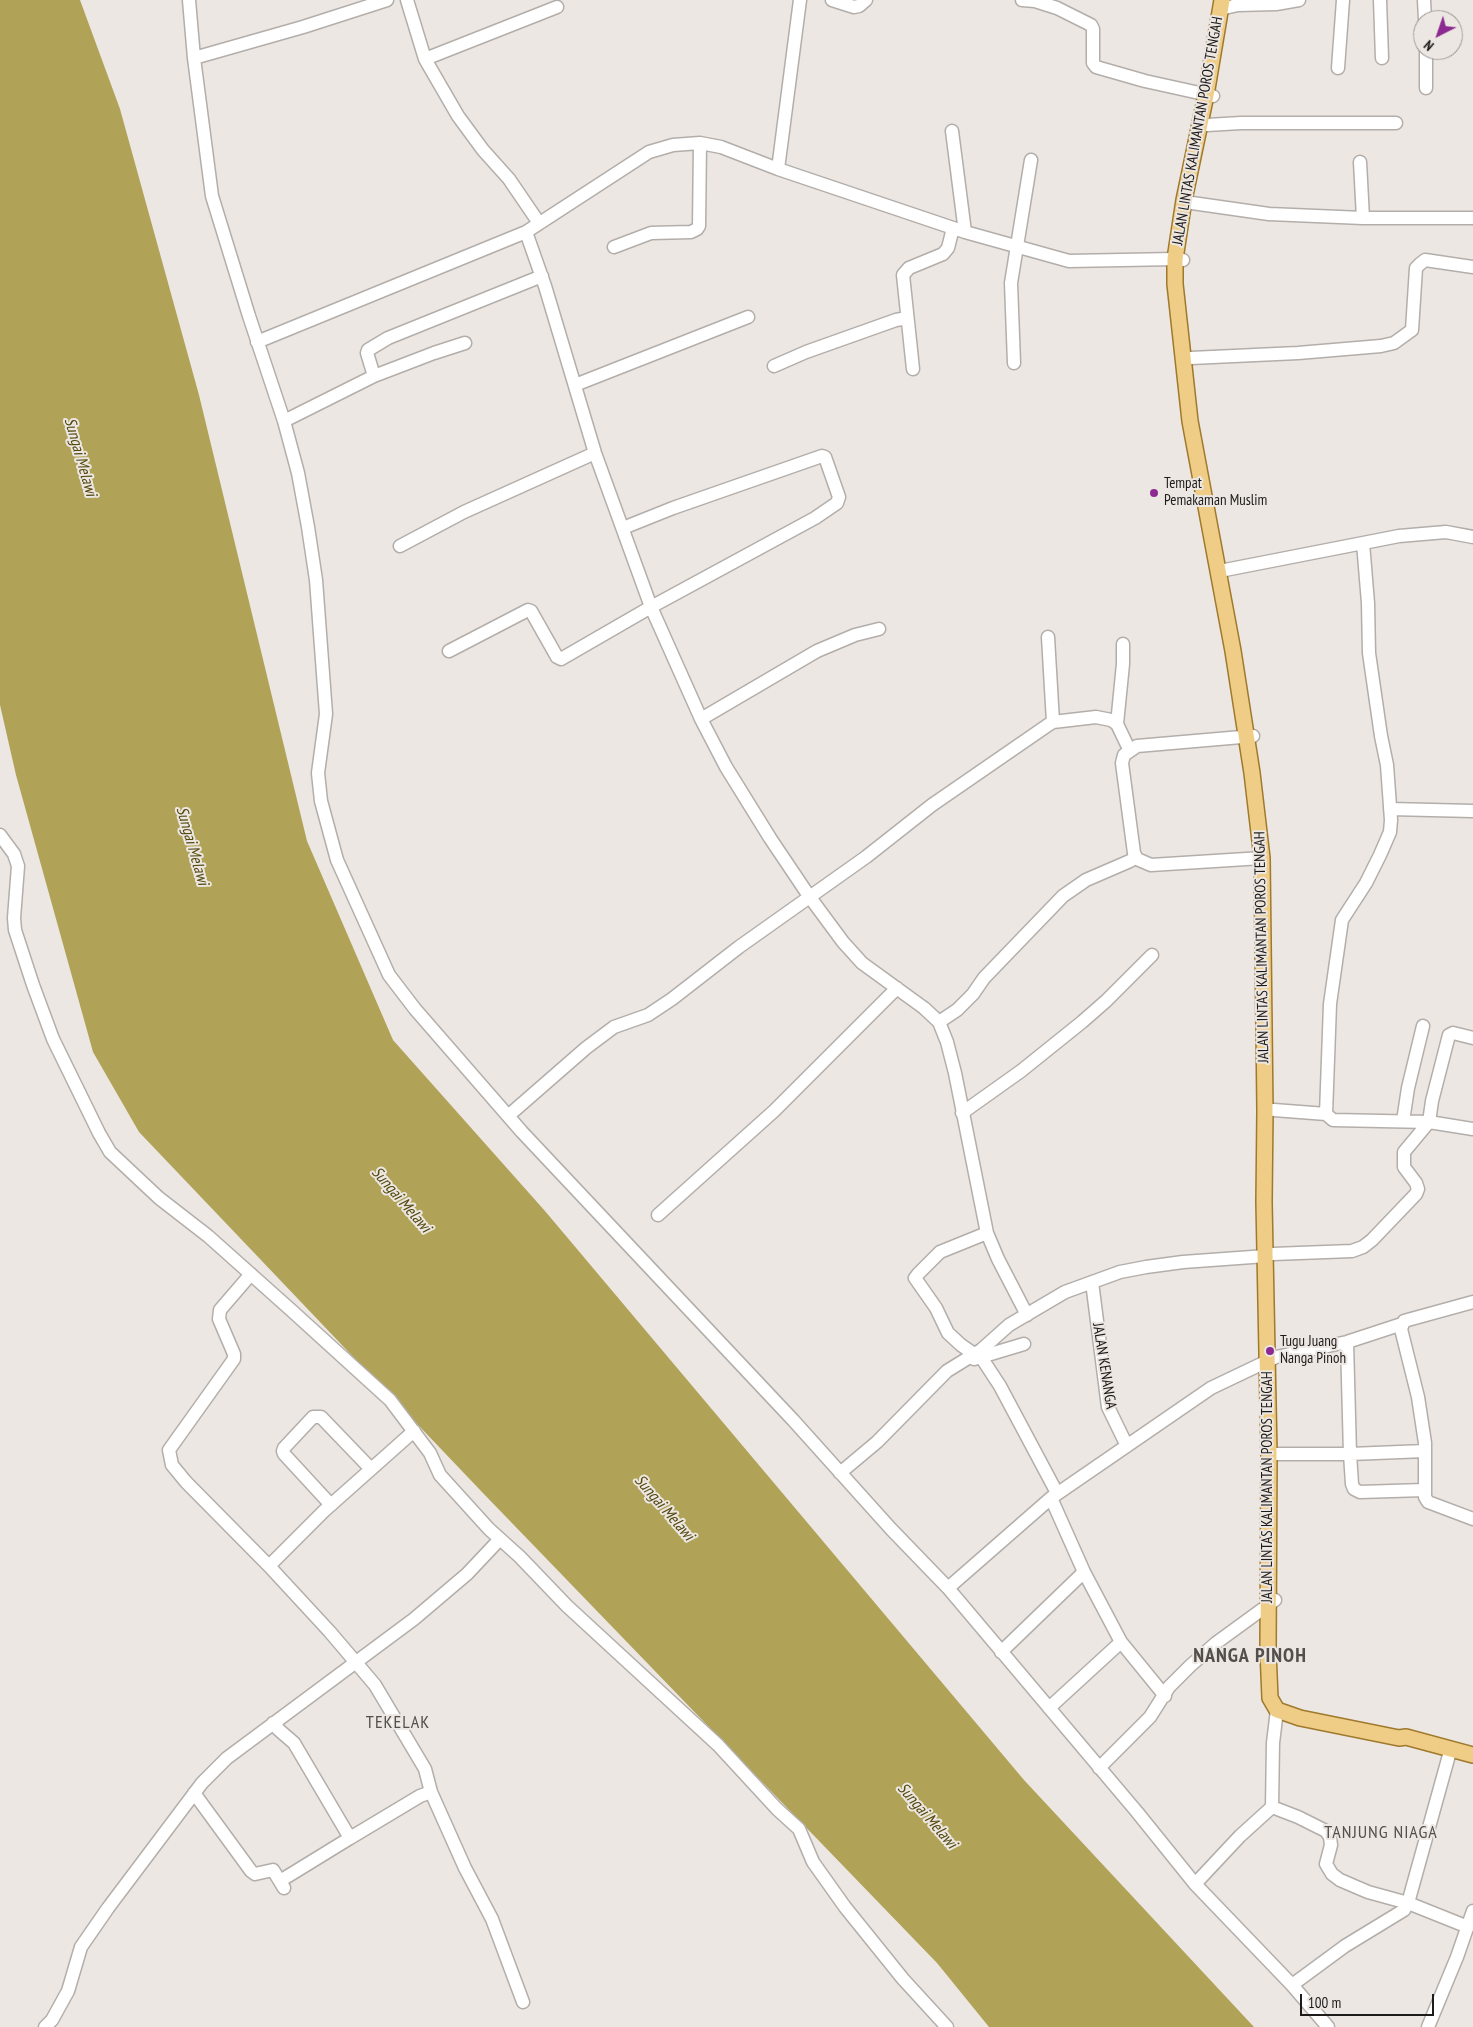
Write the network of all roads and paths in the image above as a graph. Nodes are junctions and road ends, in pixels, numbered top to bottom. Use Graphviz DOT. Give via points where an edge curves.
graph roads {
  1 [pos="189,0"];
  2 [pos="387,0"];
  3 [pos="407,0"];
  4 [pos="800,0"];
  5 [pos="832,0"];
  6 [pos="866,0"];
  7 [pos="1022,0"];
  8 [pos="1298,0"];
  9 [pos="1343,0"];
  10 [pos="1380,0"];
  11 [pos="1225,4"];
  12 [pos="557,7"];
  13 [pos="194,58"];
  14 [pos="1382,58"];
  15 [pos="424,59"];
  16 [pos="1426,60"];
  17 [pos="1338,68"];
  18 [pos="1426,88"];
  19 [pos="1209,95"];
  20 [pos="1396,123"];
  21 [pos="1208,125"];
  22 [pos="952,131"];
  23 [pos="700,143"];
  24 [pos="1031,160"];
  25 [pos="1360,162"];
  26 [pos="778,169"];
  27 [pos="1192,203"];
  28 [pos="1362,218"];
  29 [pos="1473,218"];
  30 [pos="539,223"];
  31 [pos="959,230"];
  32 [pos="526,232"];
  33 [pos="614,248"];
  34 [pos="1015,248"];
  35 [pos="1179,260"];
  36 [pos="1473,267"];
  37 [pos="542,276"];
  38 [pos="748,317"];
  39 [pos="907,318"];
  40 [pos="257,342"];
  41 [pos="465,344"];
  42 [pos="1191,358"];
  43 [pos="1014,363"];
  44 [pos="774,366"];
  45 [pos="913,369"];
  46 [pos="374,376"];
  47 [pos="576,386"];
  48 [pos="284,421"];
  49 [pos="595,453"];
  50 [pos="623,528"];
  51 [pos="1473,538"];
  52 [pos="1363,543"];
  53 [pos="400,546"];
  54 [pos="1225,570"];
  55 [pos="651,606"];
  56 [pos="879,629"];
  57 [pos="1048,637"];
  58 [pos="1123,644"];
  59 [pos="449,651"];
  60 [pos="701,719"];
  61 [pos="1053,722"];
  62 [pos="1117,724"];
  63 [pos="1250,737"];
  64 [pos="1129,750"];
  65 [pos="1390,809"];
  66 [pos="1473,812"];
  67 [pos="0,835"];
  68 [pos="1136,856"];
  69 [pos="1262,858"];
  70 [pos="809,896"];
  71 [pos="1152,955"];
  72 [pos="896,988"];
  73 [pos="939,1022"];
  74 [pos="1423,1026"];
  75 [pos="1473,1038"];
  76 [pos="1274,1110"];
  77 [pos="962,1113"];
  78 [pos="1326,1114"];
  79 [pos="508,1116"];
  80 [pos="1403,1121"];
  81 [pos="1429,1122"];
  82 [pos="1473,1129"];
  83 [pos="658,1215"];
  84 [pos="987,1233"];
  85 [pos="1270,1255"];
  86 [pos="250,1274"];
  87 [pos="1092,1282"];
  88 [pos="1473,1302"];
  89 [pos="1027,1315"];
  90 [pos="1402,1324"];
  91 [pos="1347,1342"];
  92 [pos="1024,1344"];
  93 [pos="980,1354"];
  94 [pos="1272,1359"];
  95 [pos="414,1431"];
  96 [pos="1127,1446"];
  97 [pos="1425,1451"];
  98 [pos="1276,1454"];
  99 [pos="1350,1454"];
  100 [pos="372,1469"];
  101 [pos="840,1473"];
  102 [pos="1424,1490"];
  103 [pos="1054,1495"];
  104 [pos="331,1505"];
  105 [pos="1473,1520"];
  106 [pos="500,1539"];
  107 [pos="269,1566"];
  108 [pos="1084,1572"];
  109 [pos="948,1588"];
  110 [pos="1271,1602"];
  111 [pos="1121,1642"];
  112 [pos="1000,1652"];
  113 [pos="355,1662"];
  114 [pos="1167,1692"];
  115 [pos="1049,1708"];
  116 [pos="1277,1710"];
  117 [pos="273,1723"];
  118 [pos="1406,1737"];
  119 [pos="1451,1748"];
  120 [pos="1473,1754"];
  121 [pos="1099,1768"];
  122 [pos="431,1792"];
  123 [pos="194,1794"];
  124 [pos="1272,1807"];
  125 [pos="350,1838"];
  126 [pos="1195,1884"];
  127 [pos="1408,1904"];
  128 [pos="1473,1911"];
  129 [pos="1468,1928"];
  130 [pos="1292,1985"];
  131 [pos="523,2002"];
  132 [pos="45,2027"];
  133 [pos="947,2027"];
  134 [pos="1328,2027"];
  135 [pos="1428,2027"];
  1 -- 13 [label="street"];
  2 -- 13 [label="street"];
  3 -- 15 [label="street"];
  4 -- 26 [label="street"];
  5 -- 6 [label="street" via="854,7"];
  7 -- 19 [label="street" via="1057,8 1091,25 1093,63 1096,67"];
  8 -- 11 [label="street"];
  9 -- 17 [label="street"];
  10 -- 14 [label="street"];
  11 -- 19 [label="main road, JALAN LINTAS KALIMANTAN POROS TENGAH"];
  12 -- 15 [label="street"];
  13 -- 40 [label="street" via="212,196"];
  15 -- 30 [label="street" via="458,116 509,179"];
  16 -- 18 [label="street"];
  19 -- 21 [label="main road, JALAN LINTAS KALIMANTAN POROS TENGAH"];
  19 -- 35 [label="main road, JALAN LINTAS KALIMANTAN POROS TENGAH" via="1184,200"];
  20 -- 21 [label="street"];
  21 -- 27 [label="main road, JALAN LINTAS KALIMANTAN POROS TENGAH"];
  22 -- 31 [label="street"];
  23 -- 26 [label="street" via="721,147"];
  23 -- 30 [label="street" via="673,145 649,152"];
  23 -- 33 [label="street" via="700,226 691,232 651,233"];
  24 -- 34 [label="street"];
  25 -- 28 [label="street"];
  26 -- 31 [label="street"];
  27 -- 28 [label="street" via="1269,214"];
  27 -- 35 [label="main road, JALAN LINTAS KALIMANTAN POROS TENGAH"];
  28 -- 29 [label="street"];
  30 -- 32 [label="street"];
  31 -- 34 [label="street"];
  31 -- 39 [label="street" via="943,254 909,268 903,275"];
  32 -- 37 [label="street"];
  32 -- 40 [label="street"];
  34 -- 35 [label="street" via="1069,261"];
  34 -- 43 [label="street" via="1011,283"];
  35 -- 42 [label="main road, JALAN LINTAS KALIMANTAN POROS TENGAH"];
  35 -- 63 [label="main road, JALAN LINTAS KALIMANTAN POROS TENGAH" via="1175,284 1190,421"];
  36 -- 42 [label="street" via="1432,260 1420,264 1416,268 1412,330 1394,343 1298,353"];
  37 -- 46 [label="street" via="388,338 368,350"];
  37 -- 47 [label="street"];
  38 -- 47 [label="street"];
  39 -- 44 [label="street"];
  39 -- 45 [label="street"];
  40 -- 48 [label="street"];
  41 -- 46 [label="street"];
  42 -- 54 [label="main road, JALAN LINTAS KALIMANTAN POROS TENGAH" via="1197,419"];
  46 -- 48 [label="street"];
  47 -- 49 [label="street"];
  48 -- 79 [label="street" via="298,472 316,580 326,714 318,773 329,837 354,901 389,975 414,1009"];
  49 -- 50 [label="street"];
  49 -- 53 [label="street" via="464,512"];
  50 -- 55 [label="street"];
  50 -- 55 [label="street" via="825,457 839,500 826,512"];
  51 -- 52 [label="street" via="1446,532"];
  52 -- 54 [label="street"];
  52 -- 65 [label="street" via="1369,652 1387,765"];
  54 -- 63 [label="main road, JALAN LINTAS KALIMANTAN POROS TENGAH" via="1247,685"];
  55 -- 59 [label="street" via="561,659 528,610"];
  55 -- 60 [label="street"];
  56 -- 60 [label="street" via="817,651"];
  57 -- 61 [label="street"];
  58 -- 62 [label="street"];
  60 -- 70 [label="street" via="726,767"];
  61 -- 62 [label="street" via="1096,717"];
  61 -- 70 [label="street" via="986,766"];
  62 -- 64 [label="street"];
  63 -- 64 [label="street" via="1137,746"];
  63 -- 69 [label="main road, JALAN LINTAS KALIMANTAN POROS TENGAH"];
  63 -- 76 [label="main road, JALAN LINTAS KALIMANTAN POROS TENGAH" via="1269,858"];
  64 -- 68 [label="street" via="1122,763"];
  65 -- 66 [label="street"];
  65 -- 78 [label="street" via="1390,832 1366,883 1342,920 1330,1004"];
  67 -- 86 [label="street" via="14,854 18,866 14,918 19,944 54,1039 98,1133 121,1164"];
  68 -- 69 [label="street" via="1151,865"];
  68 -- 73 [label="street" via="1086,880 1062,896 962,1004"];
  69 -- 85 [label="main road, JALAN LINTAS KALIMANTAN POROS TENGAH" via="1266,1111 1264,1202"];
  70 -- 72 [label="street" via="862,963"];
  70 -- 79 [label="street" via="648,1015 614,1027"];
  71 -- 77 [label="street" via="1082,1022"];
  72 -- 73 [label="street"];
  72 -- 83 [label="street" via="774,1111"];
  73 -- 77 [label="street" via="947,1042"];
  74 -- 80 [label="street"];
  75 -- 81 [label="street" via="1449,1035"];
  76 -- 78 [label="street"];
  76 -- 85 [label="main road, JALAN LINTAS KALIMANTAN POROS TENGAH"];
  77 -- 84 [label="street"];
  78 -- 80 [label="street" via="1333,1120"];
  79 -- 101 [label="street"];
  80 -- 81 [label="street"];
  81 -- 82 [label="street"];
  81 -- 85 [label="street" via="1404,1152 1404,1167 1416,1183 1416,1194 1372,1240 1352,1250"];
  84 -- 89 [label="street"];
  84 -- 93 [label="street" via="940,1252 916,1278 948,1333 961,1345"];
  85 -- 87 [label="street" via="1146,1267"];
  85 -- 94 [label="main road, JALAN LINTAS KALIMANTAN POROS TENGAH"];
  86 -- 95 [label="street" via="390,1400"];
  86 -- 107 [label="street" via="220,1310 219,1319 234,1359 169,1450 172,1465 186,1482"];
  87 -- 89 [label="street" via="1065,1292"];
  87 -- 96 [label="street, JALAN KENANGA" via="1108,1407"];
  88 -- 90 [label="street" via="1411,1318"];
  89 -- 93 [label="street" via="1009,1325"];
  90 -- 91 [label="street"];
  90 -- 97 [label="street" via="1418,1397"];
  91 -- 94 [label="street"];
  91 -- 99 [label="street"];
  92 -- 93 [label="street"];
  93 -- 101 [label="street" via="941,1377 877,1442"];
  93 -- 103 [label="street" via="1000,1386"];
  94 -- 96 [label="street" via="1211,1388"];
  94 -- 98 [label="main road, JALAN LINTAS KALIMANTAN POROS TENGAH"];
  94 -- 110 [label="main road, JALAN LINTAS KALIMANTAN POROS TENGAH"];
  95 -- 100 [label="street"];
  95 -- 106 [label="street" via="430,1453 440,1475"];
  96 -- 103 [label="street"];
  97 -- 99 [label="street"];
  97 -- 102 [label="street"];
  98 -- 99 [label="street"];
  98 -- 110 [label="main road, JALAN LINTAS KALIMANTAN POROS TENGAH"];
  99 -- 102 [label="street" via="1352,1484 1360,1492"];
  100 -- 104 [label="street"];
  100 -- 104 [label="street" via="321,1417 313,1417 283,1451"];
  101 -- 109 [label="street"];
  102 -- 105 [label="street" via="1428,1502"];
  103 -- 108 [label="street"];
  103 -- 109 [label="street"];
  104 -- 107 [label="street"];
  106 -- 113 [label="street" via="467,1574 414,1619"];
  106 -- 133 [label="street" via="567,1606 718,1745 799,1829 813,1862 845,1907"];
  107 -- 113 [label="street"];
  108 -- 111 [label="street"];
  108 -- 112 [label="street"];
  109 -- 112 [label="street"];
  110 -- 114 [label="street" via="1216,1643"];
  110 -- 116 [label="main road, JALAN LINTAS KALIMANTAN POROS TENGAH" via="1270,1698"];
  110 -- 118 [label="main road, JALAN LINTAS KALIMANTAN POROS TENGAH" via="1281,1701 1285,1705 1400,1732"];
  111 -- 114 [label="street"];
  111 -- 115 [label="street"];
  112 -- 115 [label="street"];
  113 -- 117 [label="street"];
  113 -- 122 [label="street" via="375,1685 425,1769"];
  114 -- 121 [label="street" via="1150,1716"];
  115 -- 121 [label="street"];
  116 -- 118 [label="main road, JALAN LINTAS KALIMANTAN POROS TENGAH" via="1300,1718"];
  116 -- 124 [label="street"];
  117 -- 123 [label="street" via="227,1758"];
  117 -- 125 [label="street" via="294,1743"];
  118 -- 119 [label="main road, JALAN LINTAS KALIMANTAN POROS TENGAH"];
  119 -- 120 [label="main road, JALAN LINTAS KALIMANTAN POROS TENGAH"];
  119 -- 127 [label="street"];
  121 -- 126 [label="street"];
  122 -- 125 [label="street"];
  122 -- 131 [label="street" via="492,1919"];
  123 -- 125 [label="street" via="251,1870 256,1874 272,1870 282,1884"];
  123 -- 132 [label="street" via="81,1947 68,1991"];
  124 -- 126 [label="street"];
  124 -- 127 [label="street" via="1326,1831 1331,1845 1326,1864 1340,1880"];
  126 -- 130 [label="street"];
  127 -- 129 [label="street"];
  127 -- 130 [label="street" via="1404,1910 1345,1946"];
  128 -- 129 [label="street"];
  129 -- 135 [label="street"];
  130 -- 134 [label="street"];
}
